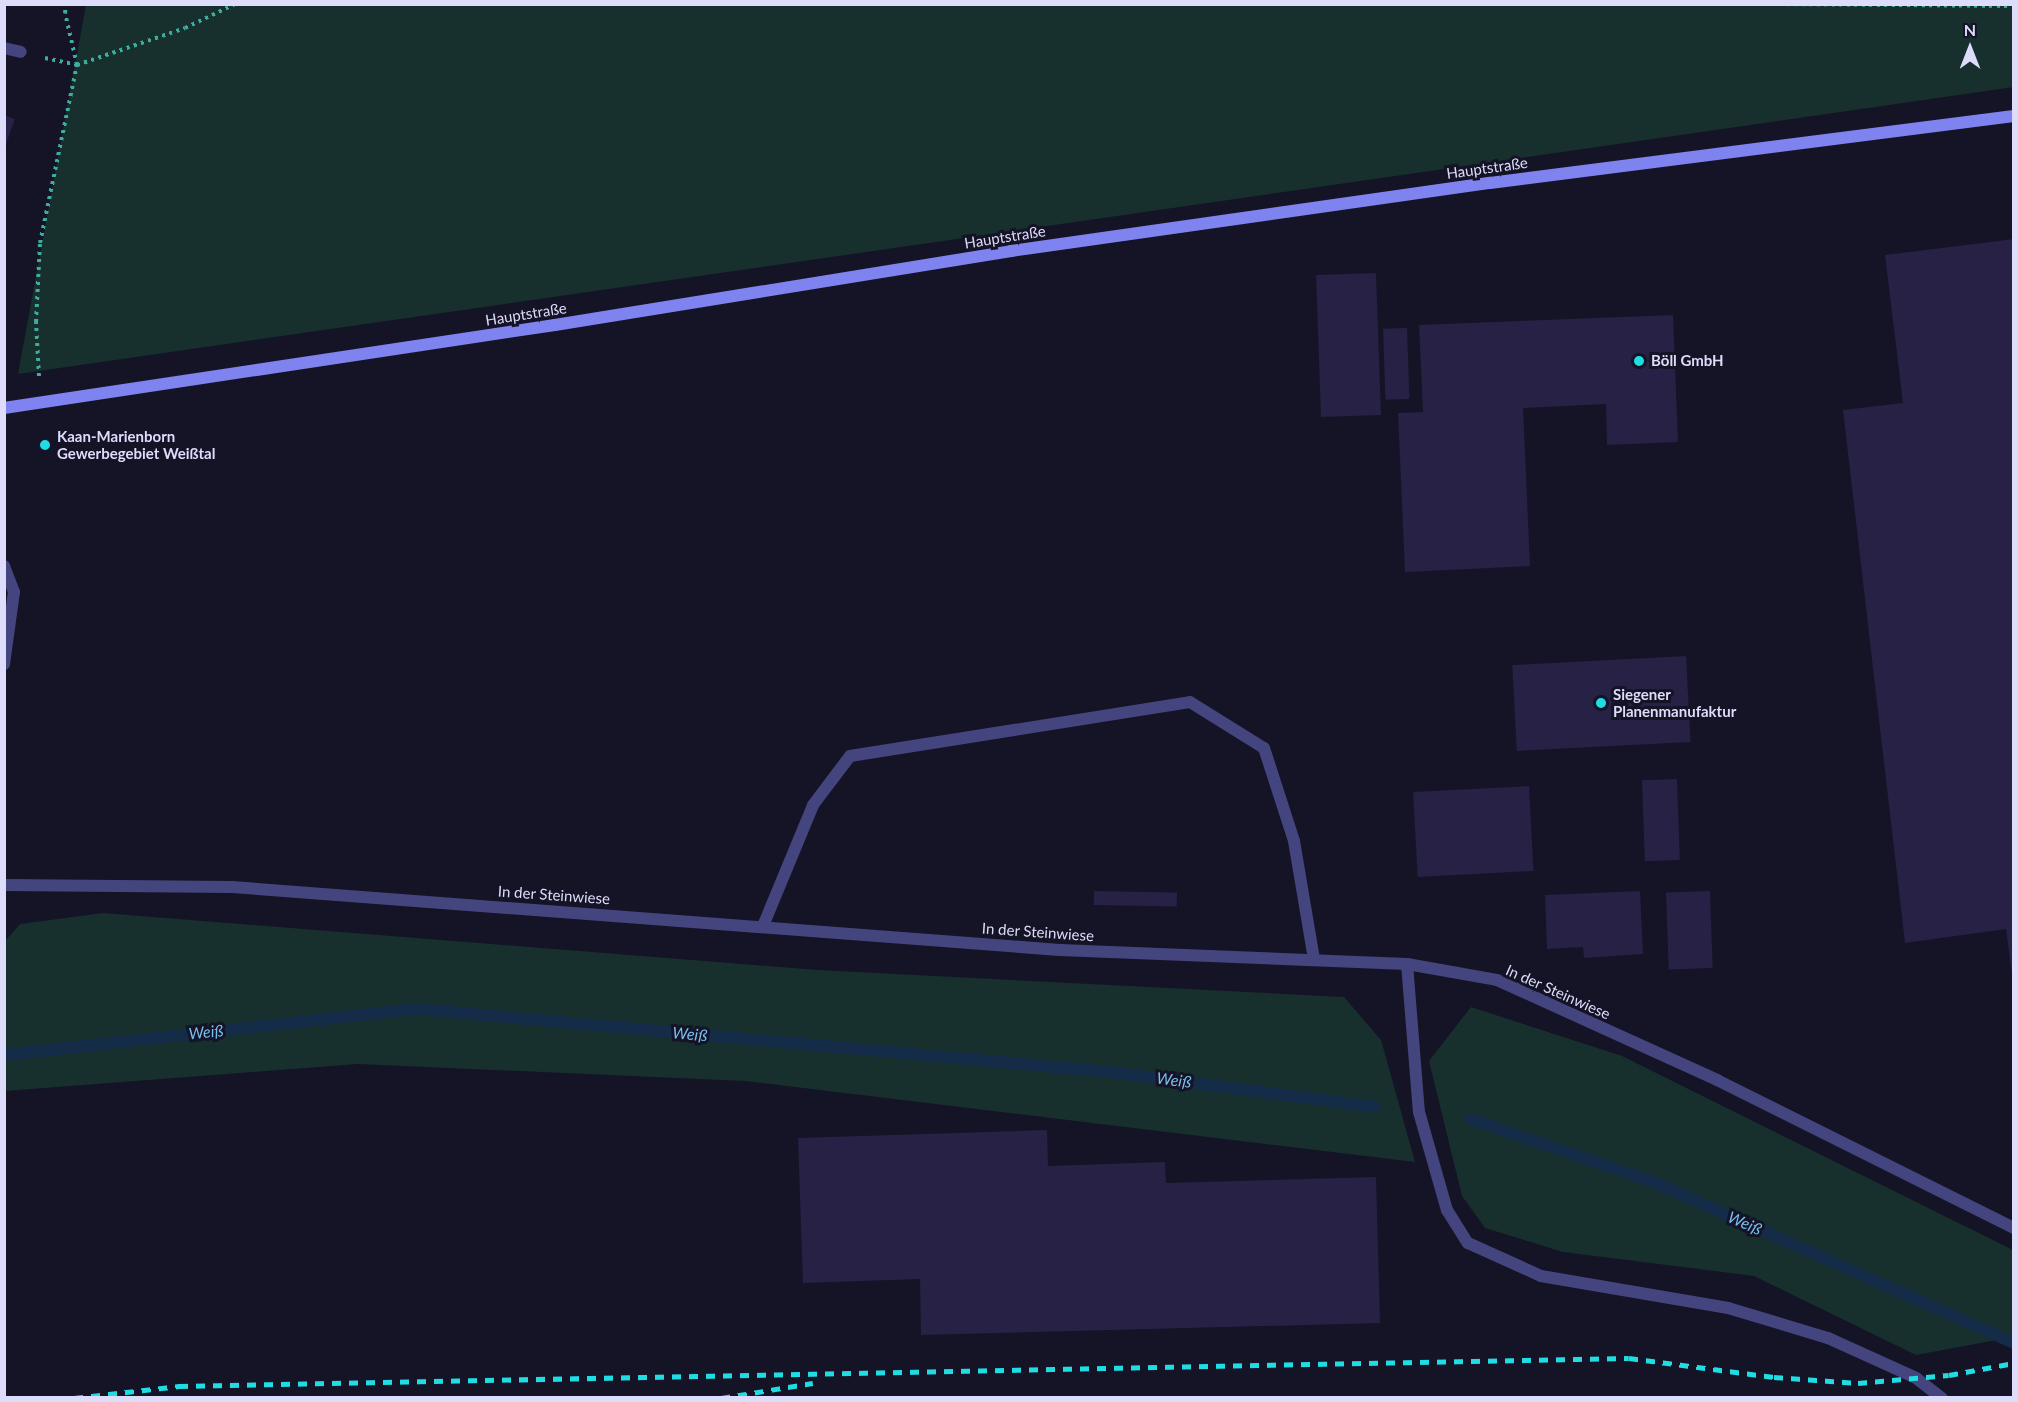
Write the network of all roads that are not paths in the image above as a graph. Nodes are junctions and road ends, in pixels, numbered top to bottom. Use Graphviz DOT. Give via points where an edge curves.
graph roads {
  1 [pos="4,48"];
  2 [pos="21,52"];
  3 [pos="2013,116"];
  4 [pos="4,408"];
  5 [pos="4,566"];
  6 [pos="4,664"];
  7 [pos="4,885"];
  8 [pos="762,926"];
  9 [pos="1314,959"];
  10 [pos="1407,964"];
  11 [pos="2013,1228"];
  12 [pos="1942,1398"];
  1 -- 2 [label="street"];
  3 -- 4 [label="main road, Hauptstraße" via="1490,183 1011,251"];
  5 -- 6 [label="street" via="14,592"];
  7 -- 8 [label="street, In der Steinwiese" via="232,887"];
  8 -- 9 [label="street, In der Steinwiese" via="1060,950"];
  8 -- 9 [label="street" via="813,804 850,756 1190,702 1264,748 1294,841"];
  9 -- 10 [label="street, In der Steinwiese"];
  10 -- 11 [label="street, In der Steinwiese" via="1497,980 1717,1080"];
  10 -- 12 [label="street" via="1419,1112 1447,1210 1468,1243 1541,1275 1728,1308 1828,1338 1916,1378"];
}
